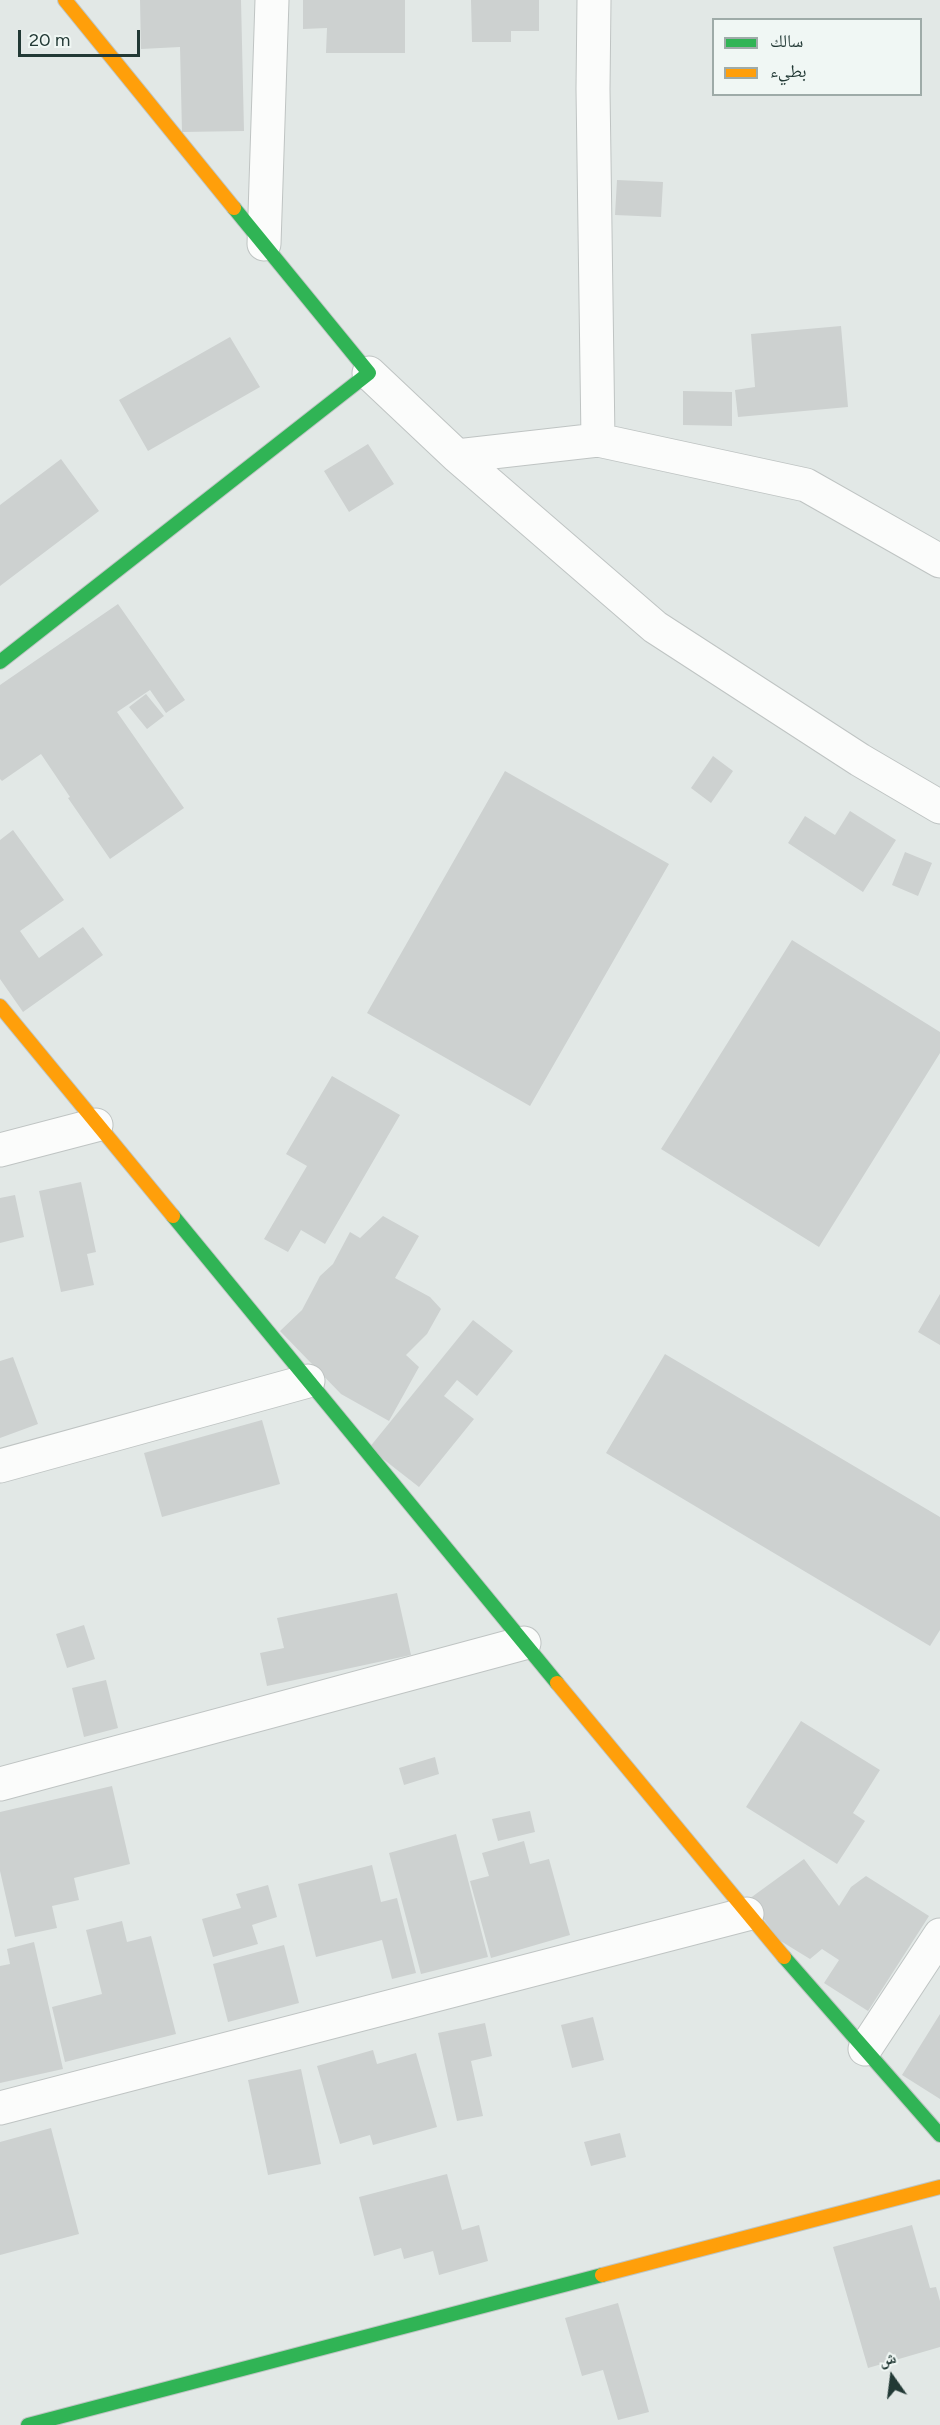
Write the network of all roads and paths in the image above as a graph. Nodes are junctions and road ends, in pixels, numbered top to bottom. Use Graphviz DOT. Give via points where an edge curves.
graph roads {
  1 [pos="65,0"];
  2 [pos="272,0"];
  3 [pos="594,0"];
  4 [pos="264,244"];
  5 [pos="369,373"];
  6 [pos="598,440"];
  7 [pos="457,456"];
  8 [pos="940,561"];
  9 [pos="0,662"];
  10 [pos="940,807"];
  11 [pos="0,1006"];
  12 [pos="96,1125"];
  13 [pos="0,1150"];
  14 [pos="308,1381"];
  15 [pos="0,1466"];
  16 [pos="524,1643"];
  17 [pos="0,1784"];
  18 [pos="747,1914"];
  19 [pos="940,1935"];
  20 [pos="865,2049"];
  21 [pos="0,2108"];
  22 [pos="940,2135"];
  23 [pos="940,2187"];
  24 [pos="28,2425"];
  1 -- 4 [label="street"];
  2 -- 4 [label="street"];
  3 -- 6 [label="street"];
  4 -- 5 [label="street"];
  5 -- 7 [label="street"];
  5 -- 9 [label="street"];
  6 -- 7 [label="street"];
  6 -- 8 [label="street" via="806,485"];
  7 -- 10 [label="street" via="655,627"];
  11 -- 12 [label="street"];
  12 -- 13 [label="street"];
  12 -- 14 [label="street"];
  14 -- 15 [label="street"];
  14 -- 16 [label="street"];
  16 -- 17 [label="street"];
  16 -- 18 [label="street"];
  18 -- 20 [label="street"];
  18 -- 21 [label="street"];
  19 -- 20 [label="street"];
  20 -- 22 [label="street"];
  23 -- 24 [label="street"];
}
